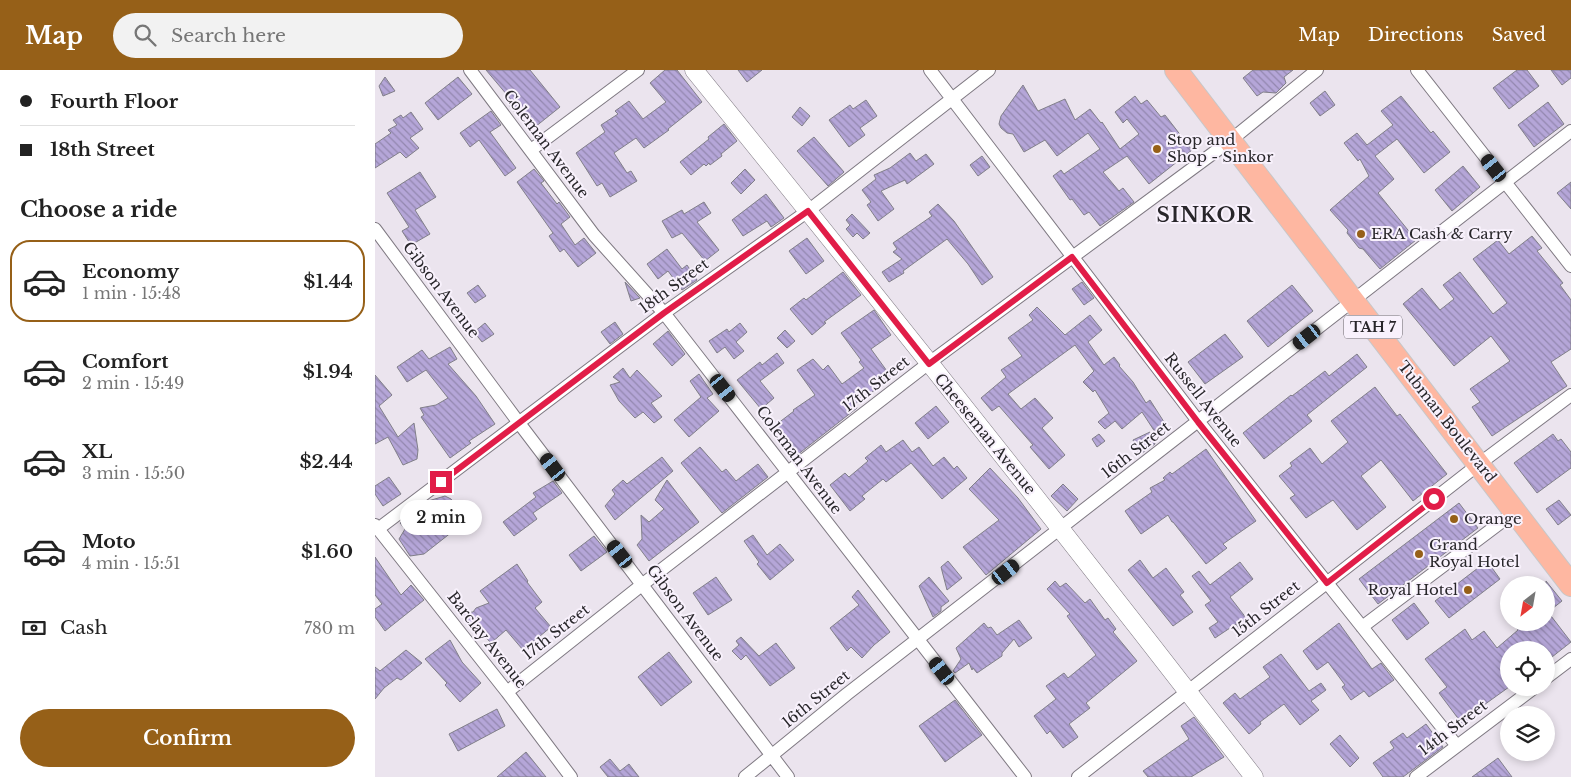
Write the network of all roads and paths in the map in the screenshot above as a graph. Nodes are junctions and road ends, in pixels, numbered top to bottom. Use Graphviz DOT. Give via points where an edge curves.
graph roads {
  1 [pos="470,70"];
  2 [pos="638,70"];
  3 [pos="694,70"];
  4 [pos="930,70"];
  5 [pos="989,70"];
  6 [pos="1176,70"];
  7 [pos="1317,70"];
  8 [pos="1417,70"];
  9 [pos="952,98"];
  10 [pos="1571,132"];
  11 [pos="1231,140"];
  12 [pos="531,150"];
  13 [pos="1505,182"];
  14 [pos="808,211"];
  15 [pos="375,229"];
  16 [pos="1072,257"];
  17 [pos="1571,266"];
  18 [pos="1353,301"];
  19 [pos="664,313"];
  20 [pos="929,364"];
  21 [pos="1571,395"];
  22 [pos="1198,422"];
  23 [pos="519,423"];
  24 [pos="1479,464"];
  25 [pos="788,473"];
  26 [pos="1516,511"];
  27 [pos="377,527"];
  28 [pos="1061,529"];
  29 [pos="1327,583"];
  30 [pos="643,584"];
  31 [pos="1571,585"];
  32 [pos="1362,627"];
  33 [pos="918,641"];
  34 [pos="1571,659"];
  35 [pos="1555,671"];
  36 [pos="1187,691"];
  37 [pos="507,692"];
  38 [pos="1523,696"];
  39 [pos="1457,746"];
  40 [pos="772,756"];
  41 [pos="571,777"];
  42 [pos="745,777"];
  43 [pos="788,777"];
  44 [pos="1025,777"];
  45 [pos="1078,777"];
  46 [pos="1254,777"];
  47 [pos="1416,777"];
  1 -- 12 [label="street, Coleman Avenue"];
  2 -- 12 [label="street"];
  3 -- 14 [label="street, Cheeseman Avenue"];
  4 -- 9 [label="street, Russell Avenue"];
  5 -- 9 [label="street, 18th Street"];
  6 -- 11 [label="highway, Tubman Boulevard / TAH 7"];
  7 -- 11 [label="street, 17th Street"];
  8 -- 13 [label="street"];
  9 -- 14 [label="street, 18th Street"];
  9 -- 16 [label="street, Russell Avenue"];
  10 -- 13 [label="street, 16th Street"];
  11 -- 16 [label="street, 17th Street"];
  11 -- 18 [label="highway, Tubman Boulevard / TAH 7"];
  12 -- 19 [label="street, Coleman Avenue" via="594,235"];
  13 -- 17 [label="street"];
  13 -- 18 [label="street, 16th Street"];
  14 -- 19 [label="street, 18th Street"];
  14 -- 20 [label="street, Cheeseman Avenue"];
  15 -- 23 [label="street, Gibson Avenue"];
  16 -- 20 [label="street, 17th Street"];
  16 -- 22 [label="street, Russell Avenue"];
  18 -- 22 [label="street, 16th Street"];
  18 -- 24 [label="highway, Tubman Boulevard / TAH 7"];
  19 -- 23 [label="street, 18th Street"];
  19 -- 25 [label="street, Coleman Avenue"];
  20 -- 25 [label="street, 17th Street"];
  20 -- 28 [label="street, Cheeseman Avenue"];
  21 -- 24 [label="street, 15th Street"];
  22 -- 28 [label="street, 16th Street"];
  22 -- 29 [label="street, Russell Avenue"];
  23 -- 27 [label="street, 18th Street"];
  23 -- 30 [label="street, Gibson Avenue"];
  24 -- 26 [label="highway, Tubman Boulevard / TAH 7"];
  24 -- 29 [label="street, 15th Street"];
  25 -- 30 [label="street, 17th Street"];
  25 -- 33 [label="street, Coleman Avenue"];
  26 -- 31 [label="highway, Tubman Boulevard / TAH 7"];
  26 -- 32 [label="street"];
  27 -- 37 [label="street, Barclay Avenue"];
  28 -- 33 [label="street, 16th Street"];
  28 -- 36 [label="street, Cheeseman Avenue"];
  29 -- 32 [label="street, Russell Avenue"];
  29 -- 36 [label="street, 15th Street"];
  30 -- 37 [label="street, 17th Street"];
  30 -- 40 [label="street, Gibson Avenue"];
  32 -- 39 [label="street, Russell Avenue"];
  33 -- 40 [label="street, 16th Street"];
  33 -- 44 [label="street, Coleman Avenue"];
  34 -- 35 [label="street"];
  36 -- 45 [label="street, 15th Street"];
  36 -- 46 [label="street, Cheeseman Avenue"];
  37 -- 41 [label="street, Barclay Avenue"];
  38 -- 39 [label="street, 14th Street"];
  39 -- 47 [label="street, 14th Street"];
  40 -- 42 [label="street, 16th Street"];
  40 -- 43 [label="street, Gibson Avenue"];
}
